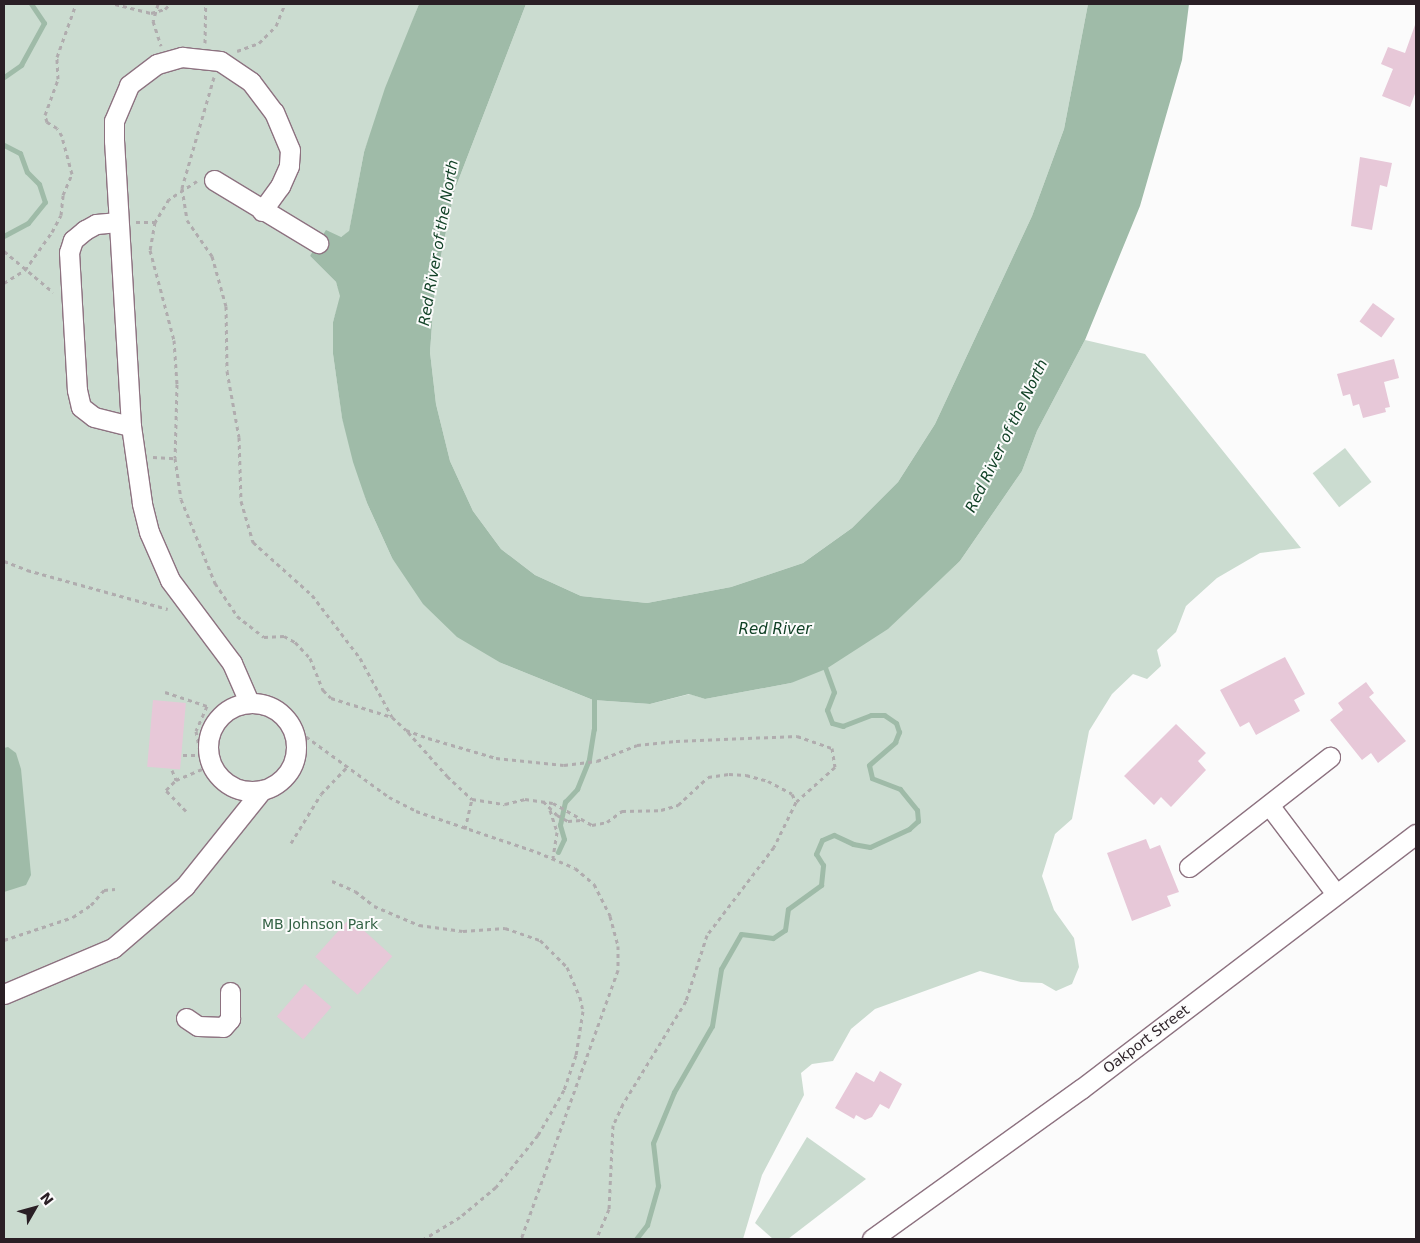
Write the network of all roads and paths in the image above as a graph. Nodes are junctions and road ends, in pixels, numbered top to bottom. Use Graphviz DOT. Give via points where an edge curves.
graph roads {
  1 [pos="76,4"];
  2 [pos="115,4"];
  3 [pos="158,4"];
  4 [pos="170,4"];
  5 [pos="206,4"];
  6 [pos="285,4"];
  7 [pos="156,12"];
  8 [pos="201,57"];
  9 [pos="169,60"];
  10 [pos="220,62"];
  11 [pos="214,180"];
  12 [pos="182,188"];
  13 [pos="262,211"];
  14 [pos="118,222"];
  15 [pos="318,243"];
  16 [pos="4,251"];
  17 [pos="25,270"];
  18 [pos="4,283"];
  19 [pos="72,304"];
  20 [pos="131,426"];
  21 [pos="4,561"];
  22 [pos="173,611"];
  23 [pos="165,692"];
  24 [pos="249,702"];
  25 [pos="392,717"];
  26 [pos="293,727"];
  27 [pos="406,730"];
  28 [pos="183,755"];
  29 [pos="1330,757"];
  30 [pos="205,762"];
  31 [pos="347,767"];
  32 [pos="172,770"];
  33 [pos="176,780"];
  34 [pos="262,790"];
  35 [pos="472,799"];
  36 [pos="543,802"];
  37 [pos="796,802"];
  38 [pos="1269,805"];
  39 [pos="550,810"];
  40 [pos="186,811"];
  41 [pos="582,820"];
  42 [pos="465,829"];
  43 [pos="1416,834"];
  44 [pos="291,843"];
  45 [pos="553,858"];
  46 [pos="1189,866"];
  47 [pos="332,881"];
  48 [pos="115,890"];
  49 [pos="1336,894"];
  50 [pos="4,940"];
  51 [pos="230,992"];
  52 [pos="4,994"];
  53 [pos="186,1018"];
  54 [pos="424,1239"];
  55 [pos="521,1239"];
  56 [pos="596,1239"];
  57 [pos="872,1239"];
  1 -- 17 [label="path" via="57,56 58,79 45,115 47,122 62,136 72,174 61,215"];
  2 -- 7 [label="path" via="128,10"];
  3 -- 7 [label="path"];
  4 -- 7 [label="path"];
  5 -- 8 [label="path" via="205,48"];
  6 -- 10 [label="path" via="276,26 259,43"];
  7 -- 9 [label="path" via="153,21"];
  8 -- 9 [label="street"];
  8 -- 10 [label="street"];
  9 -- 14 [label="street" via="139,76 120,100 114,121"];
  10 -- 12 [label="path" via="206,97"];
  10 -- 13 [label="street" via="237,70 262,95 284,131 290,150 289,166 280,186"];
  11 -- 13 [label="street"];
  12 -- 25 [label="path" via="187,220 212,256 226,306 227,371 239,437 240,501 253,542 312,595 360,658"];
  12 -- 25 [label="path" via="169,199 155,222 150,250 174,340 177,384 175,458 182,499 215,583 237,616 264,637 284,636 296,642 310,658 323,690 331,698"];
  13 -- 15 [label="street"];
  14 -- 19 [label="street" via="96,224 73,240 69,252"];
  14 -- 20 [label="street"];
  16 -- 17 [label="path"];
  17 -- 18 [label="path"];
  17 -- 19 [label="path"];
  19 -- 20 [label="street" via="77,390 81,407 94,417"];
  20 -- 24 [label="street" via="142,503 159,557 185,602 232,663"];
  21 -- 22 [label="path"];
  23 -- 30 [label="path" via="207,706 196,731"];
  24 -- 26 [label="street" via="273,708"];
  24 -- 30 [label="street" via="232,709 213,729"];
  25 -- 27 [label="path"];
  26 -- 31 [label="path"];
  26 -- 34 [label="street" via="298,740 296,753 282,777"];
  27 -- 35 [label="path" via="446,776"];
  27 -- 37 [label="path" via="496,758 564,765 597,761 637,745 798,736 832,748 835,767"];
  28 -- 30 [label="path"];
  29 -- 38 [label="street"];
  30 -- 33 [label="path"];
  30 -- 34 [label="street" via="223,782 235,789 248,793"];
  31 -- 42 [label="path" via="389,797"];
  31 -- 44 [label="path" via="316,800"];
  32 -- 33 [label="path"];
  33 -- 40 [label="path" via="166,790"];
  34 -- 52 [label="street" via="184,886 113,948"];
  35 -- 36 [label="path" via="505,804 525,799"];
  35 -- 42 [label="path"];
  36 -- 39 [label="path"];
  36 -- 41 [label="path" via="553,803"];
  37 -- 41 [label="path" via="792,794 768,781 746,774 729,774 708,777 678,805 661,810 622,811 607,822 592,825"];
  37 -- 56 [label="path" via="774,847 707,935 686,1001 613,1125 609,1209"];
  38 -- 46 [label="street"];
  38 -- 49 [label="street"];
  39 -- 41 [label="path" via="568,821"];
  39 -- 45 [label="path" via="557,832"];
  42 -- 45 [label="path"];
  43 -- 49 [label="street, Oakport Street"];
  45 -- 55 [label="path" via="574,868 594,884 610,916 620,958"];
  47 -- 54 [label="path" via="355,891 374,906 419,925 463,931 505,928 540,940 567,967 580,997 583,1011 576,1055 564,1090 538,1135 496,1187 460,1217"];
  48 -- 50 [label="path" via="104,890 91,906 73,917"];
  49 -- 57 [label="street, Oakport Street" via="1081,1088"];
  51 -- 53 [label="street" via="230,1019 223,1027 198,1026"];
}
